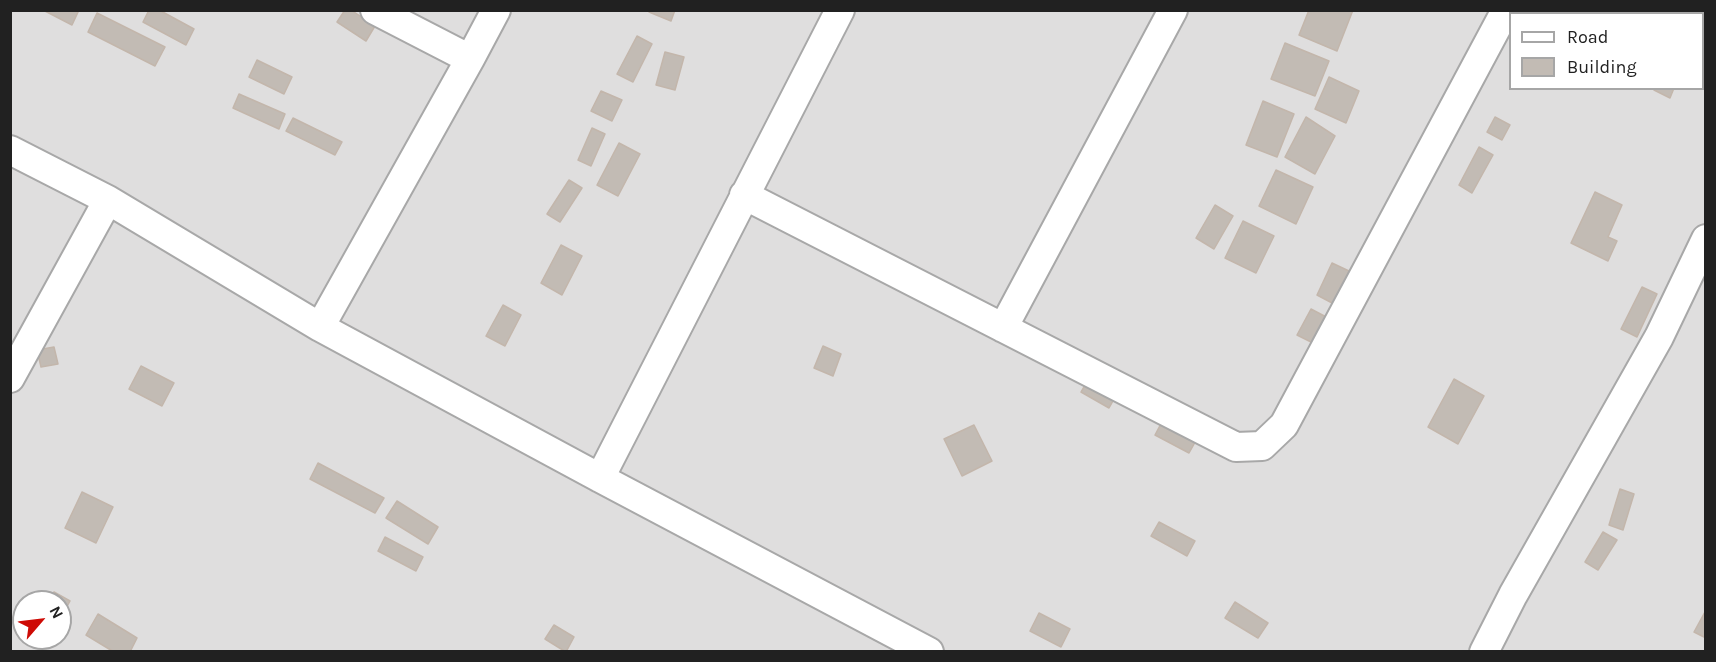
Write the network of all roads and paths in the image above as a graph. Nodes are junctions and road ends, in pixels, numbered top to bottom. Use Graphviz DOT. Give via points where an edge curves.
graph roads {
  1 [pos="375,10"];
  2 [pos="496,10"];
  3 [pos="840,10"];
  4 [pos="1173,10"];
  5 [pos="1506,10"];
  6 [pos="470,59"];
  7 [pos="10,150"];
  8 [pos="744,195"];
  9 [pos="108,200"];
  10 [pos="1706,239"];
  11 [pos="320,327"];
  12 [pos="1003,328"];
  13 [pos="10,378"];
  14 [pos="600,478"];
  15 [pos="929,651"];
  16 [pos="1484,651"];
  1 -- 6 [label="street"];
  2 -- 6 [label="street"];
  3 -- 8 [label="street"];
  4 -- 12 [label="street"];
  5 -- 12 [label="street" via="1284,425 1262,446 1236,447"];
  6 -- 11 [label="street"];
  7 -- 9 [label="street"];
  8 -- 12 [label="street"];
  8 -- 14 [label="street"];
  9 -- 11 [label="street"];
  9 -- 13 [label="street"];
  10 -- 16 [label="street" via="1659,337"];
  11 -- 14 [label="street"];
  14 -- 15 [label="street"];
}
